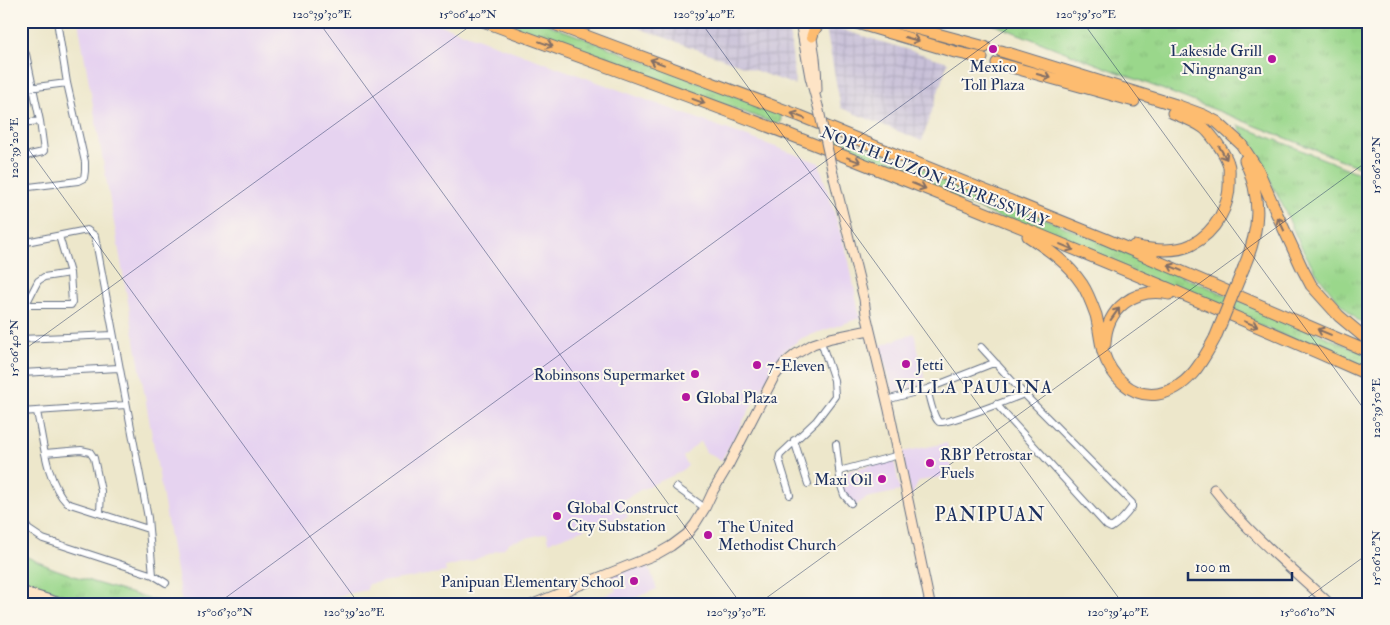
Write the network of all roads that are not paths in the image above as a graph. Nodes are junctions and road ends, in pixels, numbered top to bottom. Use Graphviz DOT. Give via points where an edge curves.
graph roads {
  1 [pos="57,21"];
  2 [pos="483,21"];
  3 [pos="546,21"];
  4 [pos="800,21"];
  5 [pos="808,21"];
  6 [pos="821,21"];
  7 [pos="850,21"];
  8 [pos="888,21"];
  9 [pos="812,36"];
  10 [pos="21,53"];
  11 [pos="67,83"];
  12 [pos="33,87"];
  13 [pos="21,89"];
  14 [pos="818,105"];
  15 [pos="1173,112"];
  16 [pos="1196,113"];
  17 [pos="40,121"];
  18 [pos="21,123"];
  19 [pos="1216,127"];
  20 [pos="21,157"];
  21 [pos="21,188"];
  22 [pos="1006,222"];
  23 [pos="58,236"];
  24 [pos="1103,238"];
  25 [pos="21,242"];
  26 [pos="70,273"];
  27 [pos="27,305"];
  28 [pos="1206,305"];
  29 [pos="21,314"];
  30 [pos="869,330"];
  31 [pos="113,334"];
  32 [pos="21,339"];
  33 [pos="1369,341"];
  34 [pos="821,342"];
  35 [pos="981,348"];
  36 [pos="1369,352"];
  37 [pos="1106,360"];
  38 [pos="996,364"];
  39 [pos="119,368"];
  40 [pos="21,373"];
  41 [pos="1369,375"];
  42 [pos="927,389"];
  43 [pos="1024,394"];
  44 [pos="886,400"];
  45 [pos="996,404"];
  46 [pos="126,405"];
  47 [pos="21,412"];
  48 [pos="37,412"];
  49 [pos="794,440"];
  50 [pos="836,444"];
  51 [pos="45,453"];
  52 [pos="898,455"];
  53 [pos="839,471"];
  54 [pos="808,484"];
  55 [pos="676,487"];
  56 [pos="1214,489"];
  57 [pos="790,495"];
  58 [pos="851,503"];
  59 [pos="705,508"];
  60 [pos="100,513"];
  61 [pos="21,515"];
  62 [pos="148,529"];
  63 [pos="153,575"];
  64 [pos="166,583"];
  65 [pos="21,591"];
  66 [pos="21,598"];
  67 [pos="39,604"];
  68 [pos="63,604"];
  69 [pos="532,604"];
  70 [pos="930,604"];
  71 [pos="1330,604"];
  1 -- 11 [label="street"];
  2 -- 22 [label="highway, NORTH LUZON EXPRESSWAY, one-way" via="793,136"];
  24 -- 3 [label="highway, NORTH LUZON EXPRESSWAY, one-way" via="790,112"];
  4 -- 14 [label="main road"];
  5 -- 9 [label="main road"];
  6 -- 9 [label="highway"];
  7 -- 8 [label="highway, one-way" via="954,52 984,53"];
  9 -- 14 [label="main road"];
  10 -- 12 [label="street" via="26,54"];
  11 -- 12 [label="street"];
  11 -- 21 [label="street" via="85,162 84,178"];
  12 -- 13 [label="street"];
  12 -- 17 [label="street"];
  14 -- 30 [label="main road, bridge"];
  16 -- 15 [label="highway, one-way" via="999,57"];
  15 -- 19 [label="highway"];
  15 -- 24 [label="highway, one-way" via="1204,128 1229,164 1228,201 1219,220 1191,245 1173,250 1154,250"];
  16 -- 19 [label="highway"];
  33 -- 16 [label="highway, one-way" via="1339,316 1311,285 1258,170 1241,144 1217,122"];
  17 -- 18 [label="street"];
  17 -- 20 [label="street" via="44,151"];
  19 -- 37 [label="highway, bridge" via="1240,153 1250,172 1257,199 1254,241 1215,338 1187,380 1161,394 1144,394 1128,388 1115,376"];
  22 -- 28 [label="highway, NORTH LUZON EXPRESSWAY, one-way"];
  22 -- 37 [label="highway" via="1050,250 1076,276 1096,315"];
  23 -- 25 [label="street"];
  23 -- 26 [label="street"];
  23 -- 31 [label="street" via="80,230 87,230 95,236"];
  36 -- 24 [label="highway, NORTH LUZON EXPRESSWAY, one-way"];
  26 -- 27 [label="street" via="38,281"];
  26 -- 27 [label="street" via="71,305"];
  27 -- 29 [label="street"];
  37 -- 28 [label="highway, one-way" via="1108,326 1117,310 1131,298 1155,292"];
  28 -- 41 [label="highway, NORTH LUZON EXPRESSWAY, one-way"];
  30 -- 34 [label="main road"];
  30 -- 44 [label="main road"];
  31 -- 32 [label="street"];
  31 -- 39 [label="street"];
  34 -- 49 [label="street" via="834,380 835,396 816,421"];
  34 -- 59 [label="main road" via="796,354 778,371"];
  35 -- 38 [label="street"];
  38 -- 42 [label="street"];
  38 -- 43 [label="street"];
  39 -- 40 [label="street"];
  39 -- 46 [label="street"];
  42 -- 44 [label="street"];
  42 -- 45 [label="street" via="935,416 941,423"];
  43 -- 45 [label="street"];
  43 -- 45 [label="street" via="1132,503 1130,510 1111,528"];
  44 -- 52 [label="main road"];
  46 -- 48 [label="street"];
  46 -- 62 [label="street"];
  47 -- 48 [label="street"];
  48 -- 51 [label="street"];
  49 -- 54 [label="street"];
  49 -- 57 [label="street" via="779,458"];
  50 -- 53 [label="street"];
  51 -- 60 [label="street" via="51,476 66,503"];
  51 -- 60 [label="street" via="81,450 92,455 101,491"];
  52 -- 53 [label="street"];
  52 -- 70 [label="main road"];
  53 -- 58 [label="street" via="842,491"];
  55 -- 59 [label="street"];
  56 -- 71 [label="main road" via="1243,523"];
  59 -- 69 [label="main road" via="687,534 671,546"];
  60 -- 62 [label="street"];
  61 -- 63 [label="street" via="28,529 43,540"];
  62 -- 63 [label="street"];
  63 -- 64 [label="street"];
  65 -- 68 [label="main road"];
  66 -- 67 [label="main road"];
}
